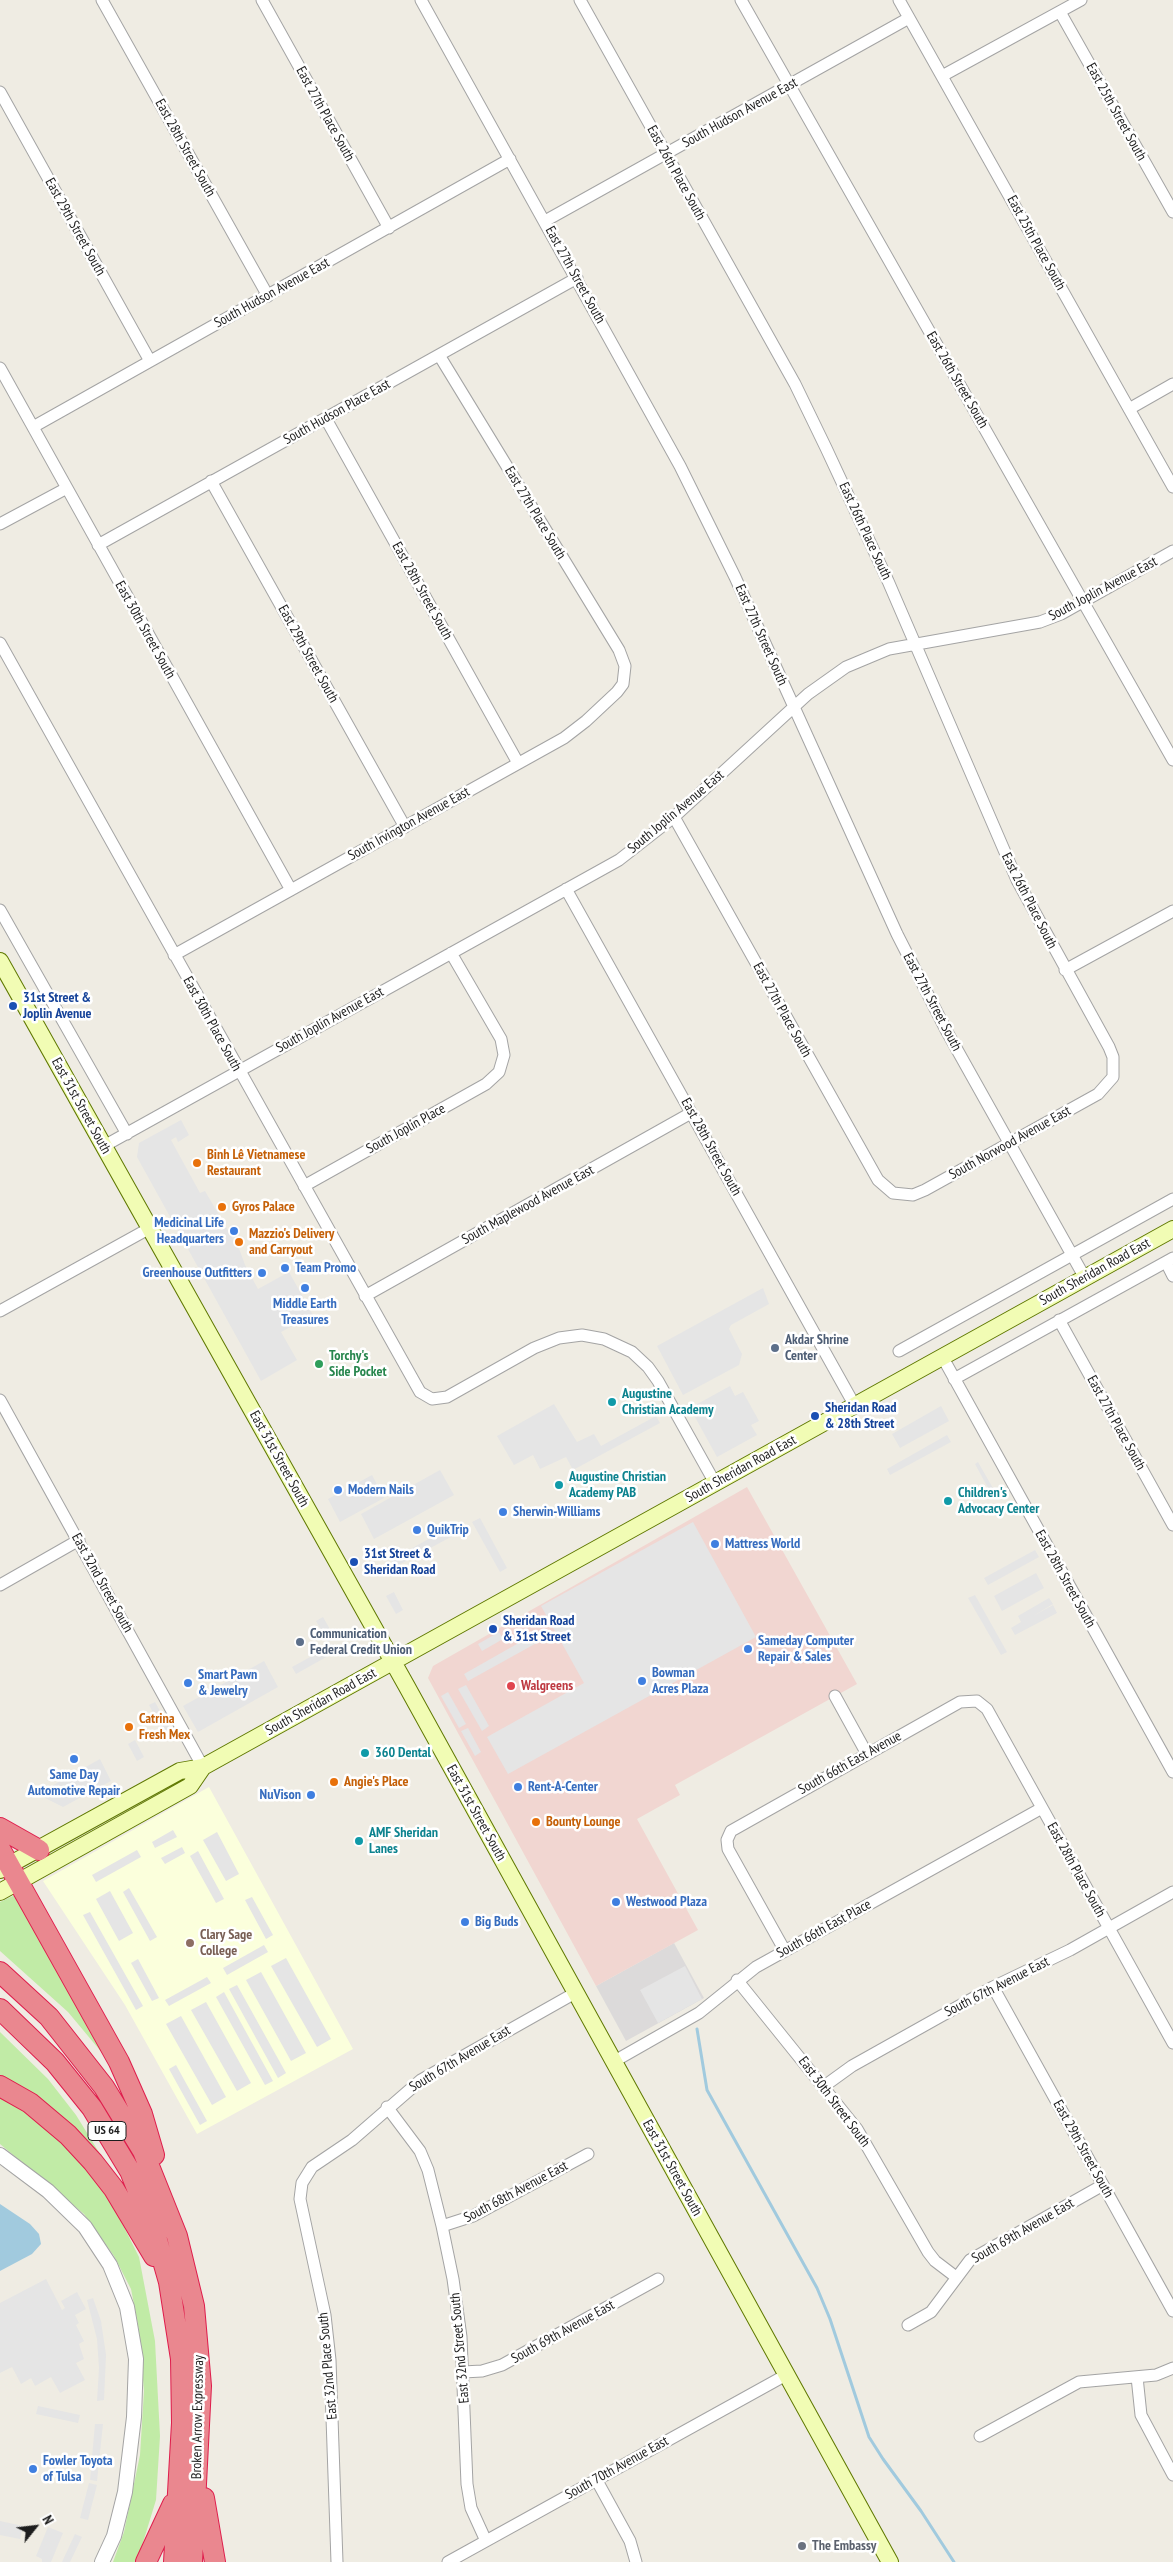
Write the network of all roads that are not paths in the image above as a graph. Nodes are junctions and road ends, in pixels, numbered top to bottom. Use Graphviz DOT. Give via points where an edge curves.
graph roads {
  1 [pos="102,0"];
  2 [pos="262,0"];
  3 [pos="421,0"];
  4 [pos="580,0"];
  5 [pos="741,0"];
  6 [pos="899,0"];
  7 [pos="1081,0"];
  8 [pos="1060,12"];
  9 [pos="909,18"];
  10 [pos="942,76"];
  11 [pos="788,86"];
  12 [pos="0,92"];
  13 [pos="666,154"];
  14 [pos="510,159"];
  15 [pos="1173,212"];
  16 [pos="545,221"];
  17 [pos="389,228"];
  18 [pos="577,278"];
  19 [pos="268,296"];
  20 [pos="439,355"];
  21 [pos="150,361"];
  22 [pos="0,368"];
  23 [pos="1173,384"];
  24 [pos="1129,409"];
  25 [pos="326,419"];
  26 [pos="33,427"];
  27 [pos="211,481"];
  28 [pos="1173,486"];
  29 [pos="67,488"];
  30 [pos="0,524"];
  31 [pos="98,545"];
  32 [pos="1173,552"];
  33 [pos="1084,601"];
  34 [pos="0,643"];
  35 [pos="914,645"];
  36 [pos="624,673"];
  37 [pos="794,708"];
  38 [pos="1173,760"];
  39 [pos="518,763"];
  40 [pos="674,817"];
  41 [pos="405,827"];
  42 [pos="566,889"];
  43 [pos="291,890"];
  44 [pos="0,910"];
  45 [pos="1173,911"];
  46 [pos="452,953"];
  47 [pos="174,955"];
  48 [pos="0,961"];
  49 [pos="1065,970"];
  50 [pos="239,1071"];
  51 [pos="1113,1076"];
  52 [pos="691,1113"];
  53 [pos="127,1134"];
  54 [pos="1010,1144"];
  55 [pos="104,1146"];
  56 [pos="304,1186"];
  57 [pos="899,1195"];
  58 [pos="1173,1199"];
  59 [pos="150,1228"];
  60 [pos="1173,1229"];
  61 [pos="1072,1255"];
  62 [pos="1169,1260"];
  63 [pos="1173,1276"];
  64 [pos="1085,1278"];
  65 [pos="365,1296"];
  66 [pos="0,1311"];
  67 [pos="1059,1320"];
  68 [pos="899,1351"];
  69 [pos="943,1358"];
  70 [pos="954,1379"];
  71 [pos="0,1400"];
  72 [pos="855,1406"];
  73 [pos="715,1483"];
  74 [pos="1173,1525"];
  75 [pos="79,1540"];
  76 [pos="0,1585"];
  77 [pos="392,1662"];
  78 [pos="835,1696"];
  79 [pos="977,1700"];
  80 [pos="867,1754"];
  81 [pos="203,1767"];
  82 [pos="1173,1772"];
  83 [pos="1042,1808"];
  84 [pos="0,1828"];
  85 [pos="38,1850"];
  86 [pos="7,1866"];
  87 [pos="0,1892"];
  88 [pos="1173,1892"];
  89 [pos="1109,1928"];
  90 [pos="784,1951"];
  91 [pos="0,1972"];
  92 [pos="738,1980"];
  93 [pos="993,1987"];
  94 [pos="575,1993"];
  95 [pos="0,2009"];
  96 [pos="1173,2043"];
  97 [pos="613,2062"];
  98 [pos="0,2086"];
  99 [pos="824,2087"];
  100 [pos="387,2108"];
  101 [pos="0,2154"];
  102 [pos="588,2154"];
  103 [pos="306,2174"];
  104 [pos="1103,2185"];
  105 [pos="442,2226"];
  106 [pos="177,2236"];
  107 [pos="956,2277"];
  108 [pos="658,2279"];
  109 [pos="169,2282"];
  110 [pos="1173,2311"];
  111 [pos="908,2325"];
  112 [pos="1173,2368"];
  113 [pos="464,2372"];
  114 [pos="786,2375"];
  115 [pos="1137,2377"];
  116 [pos="980,2436"];
  117 [pos="198,2464"];
  118 [pos="1173,2474"];
  119 [pos="596,2479"];
  120 [pos="178,2496"];
  121 [pos="486,2541"];
  122 [pos="102,2562"];
  123 [pos="146,2562"];
  124 [pos="174,2562"];
  125 [pos="192,2562"];
  126 [pos="214,2562"];
  127 [pos="338,2562"];
  128 [pos="448,2562"];
  129 [pos="636,2562"];
  130 [pos="890,2562"];
  1 -- 19 [label="street, East 28th Street South"];
  2 -- 17 [label="street, East 27th Place South"];
  3 -- 14 [label="street, East 27th Street South"];
  4 -- 13 [label="street, East 26th Place South"];
  5 -- 11 [label="street, East 26th Street South"];
  6 -- 9 [label="street, East 25th Place South"];
  7 -- 8 [label="street"];
  8 -- 10 [label="street"];
  8 -- 15 [label="street, East 25th Street South"];
  9 -- 10 [label="street, East 25th Place South"];
  9 -- 11 [label="street, South Hudson Avenue East"];
  10 -- 24 [label="street, East 25th Place South"];
  11 -- 13 [label="street, South Hudson Avenue East"];
  11 -- 33 [label="street, East 26th Street South"];
  12 -- 21 [label="street, East 29th Street South"];
  13 -- 16 [label="street, South Hudson Avenue East"];
  13 -- 35 [label="street, East 26th Place South" via="795,384 884,572"];
  14 -- 16 [label="street, East 27th Street South"];
  14 -- 17 [label="street, South Hudson Avenue East"];
  16 -- 18 [label="street, East 27th Street South"];
  17 -- 19 [label="street, South Hudson Avenue East"];
  18 -- 20 [label="street, South Hudson Place East"];
  18 -- 37 [label="street, East 27th Street South" via="708,520"];
  19 -- 21 [label="street, South Hudson Avenue East"];
  20 -- 25 [label="street, South Hudson Place East"];
  20 -- 36 [label="street, East 27th Place South" via="619,650"];
  21 -- 26 [label="street, South Hudson Avenue East"];
  22 -- 26 [label="street, East 30th Street South"];
  23 -- 24 [label="street"];
  24 -- 28 [label="street, East 25th Place South"];
  25 -- 27 [label="street, South Hudson Place East"];
  25 -- 39 [label="street, East 28th Street South"];
  26 -- 29 [label="street, East 30th Street South"];
  27 -- 31 [label="street, South Hudson Place East"];
  27 -- 41 [label="street, East 29th Street South"];
  29 -- 30 [label="street"];
  29 -- 31 [label="street, East 30th Street South"];
  31 -- 43 [label="street, East 30th Street South"];
  32 -- 33 [label="street, South Joplin Avenue East"];
  33 -- 35 [label="street, South Joplin Avenue East" via="1040,622"];
  33 -- 38 [label="street, East 26th Street South"];
  34 -- 47 [label="street, East 30th Place South"];
  35 -- 37 [label="street, South Joplin Avenue East" via="889,649 846,667 828,677"];
  35 -- 49 [label="street, East 26th Place South" via="1017,880"];
  36 -- 39 [label="street, South Irvington Avenue East" via="623,684 617,692 586,722"];
  37 -- 40 [label="street, South Joplin Avenue East"];
  37 -- 54 [label="street, East 27th Street South" via="897,934"];
  39 -- 41 [label="street, South Irvington Avenue East"];
  40 -- 42 [label="street, South Joplin Avenue East" via="619,860"];
  40 -- 57 [label="street, East 27th Place South" via="878,1180 887,1190"];
  41 -- 43 [label="street, South Irvington Avenue East"];
  42 -- 46 [label="street, South Joplin Avenue East"];
  42 -- 52 [label="street, East 28th Street South"];
  43 -- 47 [label="street, South Irvington Avenue East"];
  44 -- 53 [label="street, East 31st Street South"];
  45 -- 49 [label="street"];
  46 -- 50 [label="street, South Joplin Avenue East"];
  46 -- 56 [label="street, South Joplin Place" via="501,1040 504,1055 495,1078"];
  47 -- 50 [label="street, East 30th Place South"];
  48 -- 55 [label="main road, East 31st Street South"];
  49 -- 51 [label="street, East 26th Place South" via="1109,1047 1113,1057"];
  50 -- 53 [label="street, South Joplin Avenue East"];
  50 -- 56 [label="street, East 30th Place South"];
  51 -- 54 [label="street, South Norwood Avenue East" via="1098,1094"];
  52 -- 65 [label="street, South Maplewood Avenue East"];
  52 -- 72 [label="street, East 28th Street South"];
  53 -- 55 [label="street, South Joplin Avenue East"];
  54 -- 57 [label="street, South Norwood Avenue East" via="925,1190 913,1195"];
  54 -- 61 [label="street, East 27th Street South"];
  55 -- 59 [label="main road, East 31st Street South"];
  56 -- 65 [label="street, East 30th Place South"];
  58 -- 61 [label="street, South Sheridan Road East"];
  59 -- 66 [label="street"];
  59 -- 77 [label="main road, East 31st Street South"];
  60 -- 64 [label="main road, South Sheridan Road East"];
  61 -- 64 [label="street, East 27th Street South"];
  61 -- 68 [label="street, South Sheridan Road East"];
  62 -- 63 [label="street"];
  62 -- 67 [label="street, South Sheridan Road East"];
  64 -- 69 [label="main road, South Sheridan Road East"];
  65 -- 73 [label="street, East 30th Place South" via="414,1384 432,1399 447,1397 534,1348 559,1338 582,1335 632,1352 658,1381"];
  67 -- 70 [label="street, South Sheridan Road East"];
  67 -- 74 [label="street, East 27th Place South"];
  69 -- 70 [label="street, East 28th Street South"];
  69 -- 72 [label="main road, South Sheridan Road East"];
  70 -- 82 [label="street, East 28th Street South"];
  71 -- 75 [label="street, East 32nd Street South"];
  72 -- 73 [label="main road, South Sheridan Road East"];
  73 -- 77 [label="main road, South Sheridan Road East"];
  75 -- 76 [label="street"];
  75 -- 81 [label="street, East 32nd Street South"];
  77 -- 81 [label="main road, South Sheridan Road East"];
  77 -- 94 [label="main road, East 31st Street South"];
  78 -- 80 [label="street"];
  79 -- 80 [label="street, South 66th East Avenue" via="960,1702"];
  79 -- 83 [label="street, East 28th Place South" via="987,1709"];
  80 -- 90 [label="street, South 66th East Avenue" via="738,1825 728,1836 730,1854"];
  81 -- 85 [label="main road, South Sheridan Road East" via="180,1771"];
  81 -- 86 [label="main road, South Sheridan Road East" via="190,1786"];
  83 -- 89 [label="street, East 28th Place South"];
  83 -- 90 [label="street, South 66th East Place"];
  84 -- 85 [label="highway"];
  85 -- 86 [label="main road, South Sheridan Road East"];
  86 -- 87 [label="main road, South Sheridan Road East"];
  86 -- 106 [label="highway" via="119,2062 142,2114"];
  88 -- 89 [label="street, South 67th Avenue East"];
  89 -- 93 [label="street, South 67th Avenue East"];
  89 -- 96 [label="street, East 28th Place South"];
  90 -- 92 [label="street, South 66th East Place"];
  91 -- 106 [label="highway, Broken Arrow Expressway / US 64" via="49,2017 104,2087 143,2151"];
  92 -- 97 [label="street, South 66th East Place" via="699,2013"];
  92 -- 99 [label="street, East 30th Street South"];
  93 -- 99 [label="street, South 67th Avenue East" via="856,2063"];
  93 -- 104 [label="street, East 29th Street South"];
  94 -- 97 [label="main road, East 31st Street South"];
  94 -- 100 [label="street, South 67th Avenue East" via="428,2076"];
  95 -- 109 [label="highway, Broken Arrow Expressway / US 64" via="55,2062 111,2138 145,2205"];
  97 -- 114 [label="main road, East 31st Street South"];
  98 -- 109 [label="highway" via="30,2103 68,2135 93,2162 114,2189"];
  99 -- 107 [label="street, East 30th Street South" via="864,2139 928,2252"];
  100 -- 103 [label="street, South 67th Avenue East" via="357,2136"];
  100 -- 105 [label="street, East 32nd Street South" via="420,2151"];
  101 -- 122 [label="street" via="85,2227 110,2265 127,2307 136,2359 134,2417 125,2492 114,2536"];
  102 -- 105 [label="street, South 68th Avenue East" via="473,2216"];
  103 -- 127 [label="street, East 32nd Place South" via="300,2199 327,2333"];
  104 -- 107 [label="street, South 69th Avenue East" via="973,2258"];
  104 -- 110 [label="street, East 29th Street South"];
  105 -- 113 [label="street, East 32nd Street South" via="458,2308"];
  106 -- 117 [label="highway, Broken Arrow Expressway / US 64" via="194,2306 199,2348"];
  107 -- 111 [label="street, South 69th Avenue East" via="931,2312"];
  108 -- 113 [label="street, South 69th Avenue East" via="502,2365"];
  109 -- 120 [label="highway, Broken Arrow Expressway / US 64" via="181,2359"];
  112 -- 115 [label="street" via="1156,2375"];
  113 -- 121 [label="street, East 32nd Street South" via="467,2484 471,2508"];
  114 -- 119 [label="street, South 70th Avenue East"];
  114 -- 130 [label="main road, East 31st Street South"];
  115 -- 116 [label="street" via="1079,2382"];
  115 -- 118 [label="street" via="1141,2415"];
  117 -- 125 [label="highway, Broken Arrow Expressway / US 64"];
  117 -- 126 [label="highway"];
  119 -- 121 [label="street, South 70th Avenue East"];
  119 -- 129 [label="street" via="630,2541"];
  120 -- 123 [label="highway"];
  120 -- 124 [label="highway, Broken Arrow Expressway / US 64"];
  121 -- 128 [label="street, South 70th Avenue East"];
}
